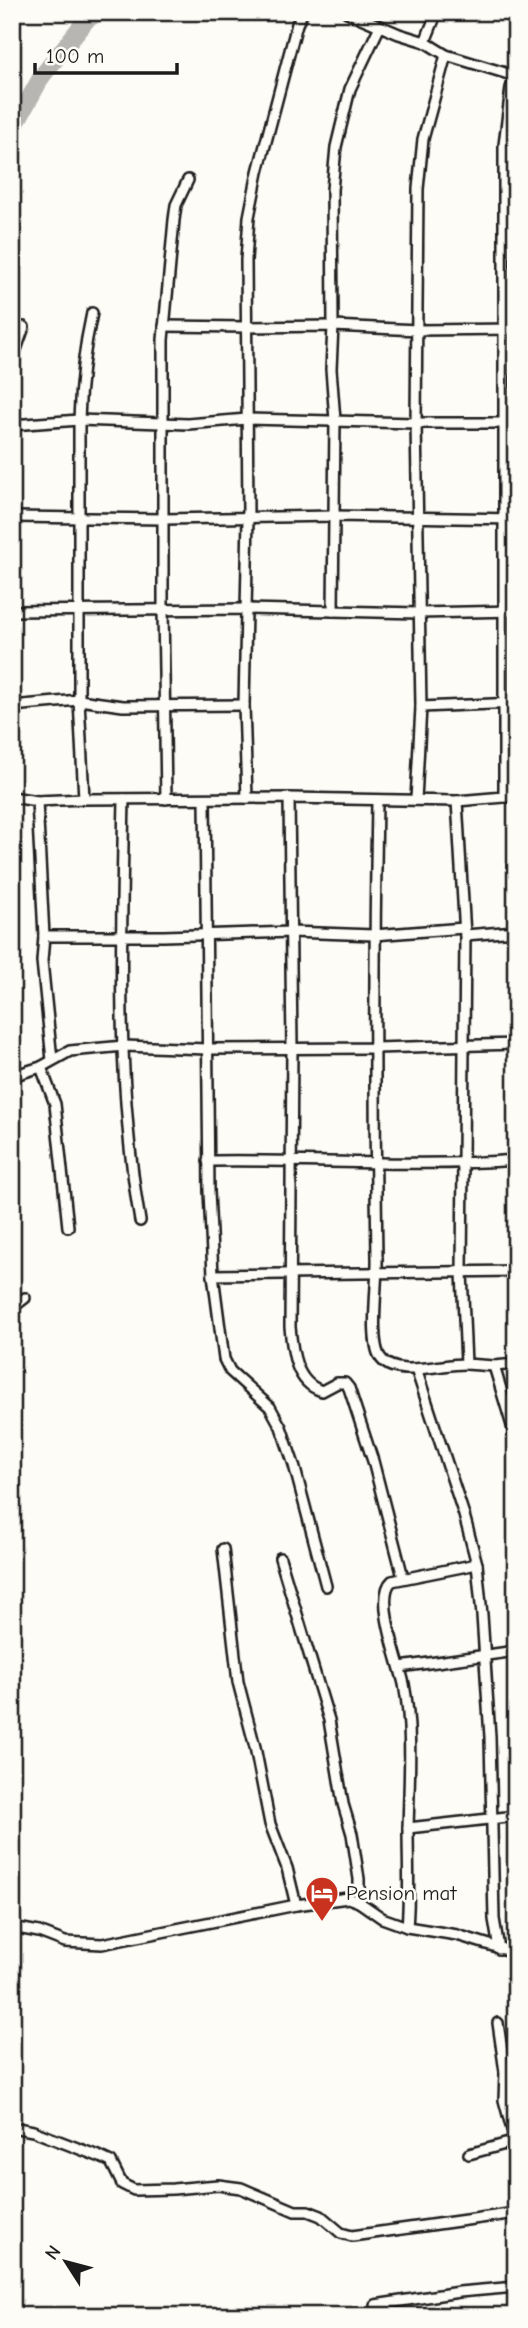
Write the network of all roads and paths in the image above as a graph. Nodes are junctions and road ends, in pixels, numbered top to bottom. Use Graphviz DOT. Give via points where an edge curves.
graph roads {
  1 [pos="303,12"];
  2 [pos="347,12"];
  3 [pos="437,12"];
  4 [pos="380,26"];
  5 [pos="425,42"];
  6 [pos="446,55"];
  7 [pos="515,75"];
  8 [pos="513,89"];
  9 [pos="188,180"];
  10 [pos="92,313"];
  11 [pos="164,326"];
  12 [pos="334,326"];
  13 [pos="24,327"];
  14 [pos="247,327"];
  15 [pos="502,328"];
  16 [pos="516,329"];
  17 [pos="418,330"];
  18 [pos="12,361"];
  19 [pos="247,419"];
  20 [pos="79,420"];
  21 [pos="335,420"];
  22 [pos="503,422"];
  23 [pos="163,423"];
  24 [pos="516,423"];
  25 [pos="416,424"];
  26 [pos="12,425"];
  27 [pos="335,516"];
  28 [pos="12,517"];
  29 [pos="79,517"];
  30 [pos="248,517"];
  31 [pos="418,517"];
  32 [pos="164,519"];
  33 [pos="505,519"];
  34 [pos="516,519"];
  35 [pos="163,609"];
  36 [pos="247,610"];
  37 [pos="12,611"];
  38 [pos="79,611"];
  39 [pos="333,611"];
  40 [pos="503,611"];
  41 [pos="516,611"];
  42 [pos="418,613"];
  43 [pos="79,700"];
  44 [pos="516,703"];
  45 [pos="504,704"];
  46 [pos="244,705"];
  47 [pos="12,706"];
  48 [pos="166,707"];
  49 [pos="421,707"];
  50 [pos="12,797"];
  51 [pos="504,797"];
  52 [pos="516,797"];
  53 [pos="247,798"];
  54 [pos="289,798"];
  55 [pos="83,799"];
  56 [pos="124,799"];
  57 [pos="166,799"];
  58 [pos="205,799"];
  59 [pos="377,800"];
  60 [pos="416,800"];
  61 [pos="37,801"];
  62 [pos="457,801"];
  63 [pos="465,931"];
  64 [pos="516,931"];
  65 [pos="291,932"];
  66 [pos="207,935"];
  67 [pos="374,935"];
  68 [pos="44,936"];
  69 [pos="121,936"];
  70 [pos="516,1044"];
  71 [pos="124,1046"];
  72 [pos="463,1046"];
  73 [pos="292,1047"];
  74 [pos="375,1048"];
  75 [pos="207,1049"];
  76 [pos="51,1060"];
  77 [pos="41,1067"];
  78 [pos="12,1076"];
  79 [pos="292,1160"];
  80 [pos="516,1160"];
  81 [pos="208,1161"];
  82 [pos="463,1163"];
  83 [pos="376,1164"];
  84 [pos="140,1221"];
  85 [pos="68,1227"];
  86 [pos="516,1271"];
  87 [pos="462,1272"];
  88 [pos="378,1273"];
  89 [pos="291,1274"];
  90 [pos="213,1275"];
  91 [pos="24,1298"];
  92 [pos="12,1308"];
  93 [pos="466,1364"];
  94 [pos="516,1364"];
  95 [pos="494,1366"];
  96 [pos="416,1369"];
  97 [pos="516,1439"];
  98 [pos="223,1549"];
  99 [pos="280,1558"];
  100 [pos="477,1564"];
  101 [pos="403,1577"];
  102 [pos="326,1586"];
  103 [pos="516,1651"];
  104 [pos="485,1656"];
  105 [pos="400,1667"];
  106 [pos="516,1816"];
  107 [pos="492,1819"];
  108 [pos="408,1828"];
  109 [pos="359,1902"];
  110 [pos="296,1905"];
  111 [pos="12,1927"];
  112 [pos="407,1927"];
  113 [pos="499,1949"];
  114 [pos="516,1953"];
  115 [pos="498,2023"];
  116 [pos="516,2070"];
  117 [pos="505,2072"];
  118 [pos="12,2127"];
  119 [pos="515,2141"];
  120 [pos="469,2154"];
  121 [pos="516,2213"];
  122 [pos="516,2287"];
  123 [pos="375,2305"];
  1 -- 14 [label="street" via="271,116 249,217"];
  2 -- 4 [label="street"];
  3 -- 5 [label="street"];
  4 -- 5 [label="street"];
  4 -- 12 [label="street" via="350,89 336,147"];
  5 -- 6 [label="street"];
  6 -- 7 [label="street"];
  6 -- 17 [label="street" via="424,139 418,188"];
  7 -- 8 [label="street"];
  8 -- 15 [label="street" via="504,145"];
  9 -- 11 [label="street" via="175,212"];
  10 -- 20 [label="street" via="80,381"];
  11 -- 14 [label="street"];
  11 -- 23 [label="street"];
  12 -- 14 [label="street"];
  12 -- 17 [label="street"];
  12 -- 21 [label="street"];
  13 -- 18 [label="street"];
  14 -- 19 [label="street"];
  15 -- 16 [label="street"];
  15 -- 17 [label="street"];
  15 -- 22 [label="street"];
  17 -- 25 [label="street"];
  19 -- 21 [label="street"];
  19 -- 23 [label="street"];
  19 -- 30 [label="street"];
  20 -- 23 [label="street"];
  20 -- 26 [label="street"];
  20 -- 29 [label="street"];
  21 -- 25 [label="street"];
  21 -- 27 [label="street"];
  22 -- 24 [label="street"];
  22 -- 25 [label="street"];
  22 -- 33 [label="street"];
  23 -- 32 [label="street"];
  25 -- 31 [label="street"];
  27 -- 30 [label="street"];
  27 -- 31 [label="street"];
  27 -- 39 [label="street"];
  28 -- 29 [label="street"];
  29 -- 32 [label="street"];
  29 -- 38 [label="street"];
  30 -- 32 [label="street"];
  30 -- 36 [label="street"];
  31 -- 33 [label="street"];
  31 -- 42 [label="street"];
  32 -- 35 [label="street"];
  33 -- 34 [label="street"];
  33 -- 40 [label="street"];
  35 -- 36 [label="street"];
  35 -- 38 [label="street"];
  35 -- 48 [label="street"];
  36 -- 39 [label="street"];
  36 -- 46 [label="street"];
  37 -- 38 [label="street"];
  38 -- 43 [label="street"];
  39 -- 42 [label="street"];
  40 -- 41 [label="street"];
  40 -- 42 [label="street"];
  40 -- 45 [label="street"];
  42 -- 49 [label="street"];
  43 -- 47 [label="street"];
  43 -- 48 [label="street"];
  43 -- 55 [label="street"];
  44 -- 45 [label="street"];
  45 -- 49 [label="street"];
  45 -- 51 [label="street"];
  46 -- 48 [label="street"];
  46 -- 53 [label="street"];
  48 -- 57 [label="street"];
  49 -- 60 [label="street"];
  50 -- 61 [label="street"];
  51 -- 52 [label="street"];
  51 -- 62 [label="street"];
  53 -- 54 [label="street"];
  53 -- 58 [label="street"];
  54 -- 59 [label="street"];
  54 -- 65 [label="street"];
  55 -- 56 [label="street"];
  55 -- 61 [label="street"];
  56 -- 57 [label="street"];
  56 -- 69 [label="street"];
  57 -- 58 [label="street"];
  58 -- 66 [label="street"];
  59 -- 60 [label="street"];
  59 -- 67 [label="street"];
  60 -- 62 [label="street"];
  61 -- 68 [label="street"];
  62 -- 63 [label="street"];
  63 -- 64 [label="street"];
  63 -- 67 [label="street"];
  63 -- 72 [label="street"];
  65 -- 66 [label="street"];
  65 -- 67 [label="street"];
  65 -- 73 [label="street"];
  66 -- 69 [label="street"];
  66 -- 75 [label="street"];
  67 -- 74 [label="street"];
  68 -- 69 [label="street"];
  68 -- 76 [label="street"];
  69 -- 71 [label="street"];
  70 -- 72 [label="street"];
  71 -- 75 [label="street"];
  71 -- 76 [label="street" via="71,1051"];
  71 -- 84 [label="street" via="131,1170"];
  72 -- 74 [label="street"];
  72 -- 82 [label="street"];
  73 -- 74 [label="street"];
  73 -- 75 [label="street"];
  73 -- 79 [label="street"];
  74 -- 83 [label="street"];
  75 -- 81 [label="street"];
  76 -- 77 [label="street"];
  77 -- 78 [label="street"];
  77 -- 85 [label="street" via="55,1104"];
  79 -- 81 [label="street"];
  79 -- 83 [label="street"];
  79 -- 89 [label="street"];
  80 -- 82 [label="street"];
  81 -- 90 [label="street"];
  82 -- 83 [label="street"];
  82 -- 87 [label="street"];
  83 -- 88 [label="street"];
  86 -- 87 [label="street"];
  87 -- 88 [label="street"];
  87 -- 93 [label="street"];
  88 -- 89 [label="street"];
  88 -- 96 [label="street" via="378,1356 396,1369"];
  89 -- 90 [label="street"];
  89 -- 101 [label="street" via="290,1326 298,1370 315,1389 322,1391 345,1382 349,1388"];
  90 -- 102 [label="street" via="224,1359 230,1371 270,1407 281,1426"];
  91 -- 92 [label="street"];
  93 -- 95 [label="street"];
  93 -- 96 [label="street"];
  94 -- 95 [label="street"];
  95 -- 97 [label="street"];
  96 -- 100 [label="street"];
  98 -- 110 [label="street" via="238,1682 270,1824"];
  99 -- 109 [label="street" via="329,1720 352,1834"];
  100 -- 101 [label="street"];
  100 -- 104 [label="street"];
  101 -- 105 [label="street" via="387,1585 384,1596"];
  103 -- 104 [label="street"];
  104 -- 105 [label="street"];
  104 -- 107 [label="street"];
  105 -- 108 [label="street" via="408,1719"];
  106 -- 107 [label="street"];
  107 -- 108 [label="street"];
  107 -- 113 [label="street"];
  108 -- 112 [label="street"];
  109 -- 110 [label="street" via="348,1898"];
  109 -- 112 [label="street"];
  110 -- 111 [label="street" via="102,1944 65,1942"];
  112 -- 113 [label="street" via="457,1935"];
  113 -- 114 [label="street"];
  115 -- 117 [label="street"];
  116 -- 117 [label="street"];
  117 -- 119 [label="street" via="503,2100"];
  118 -- 121 [label="street" via="111,2162 122,2184 134,2190 241,2188 295,2211 321,2216 352,2236"];
  119 -- 120 [label="street"];
  122 -- 123 [label="street"];
}
